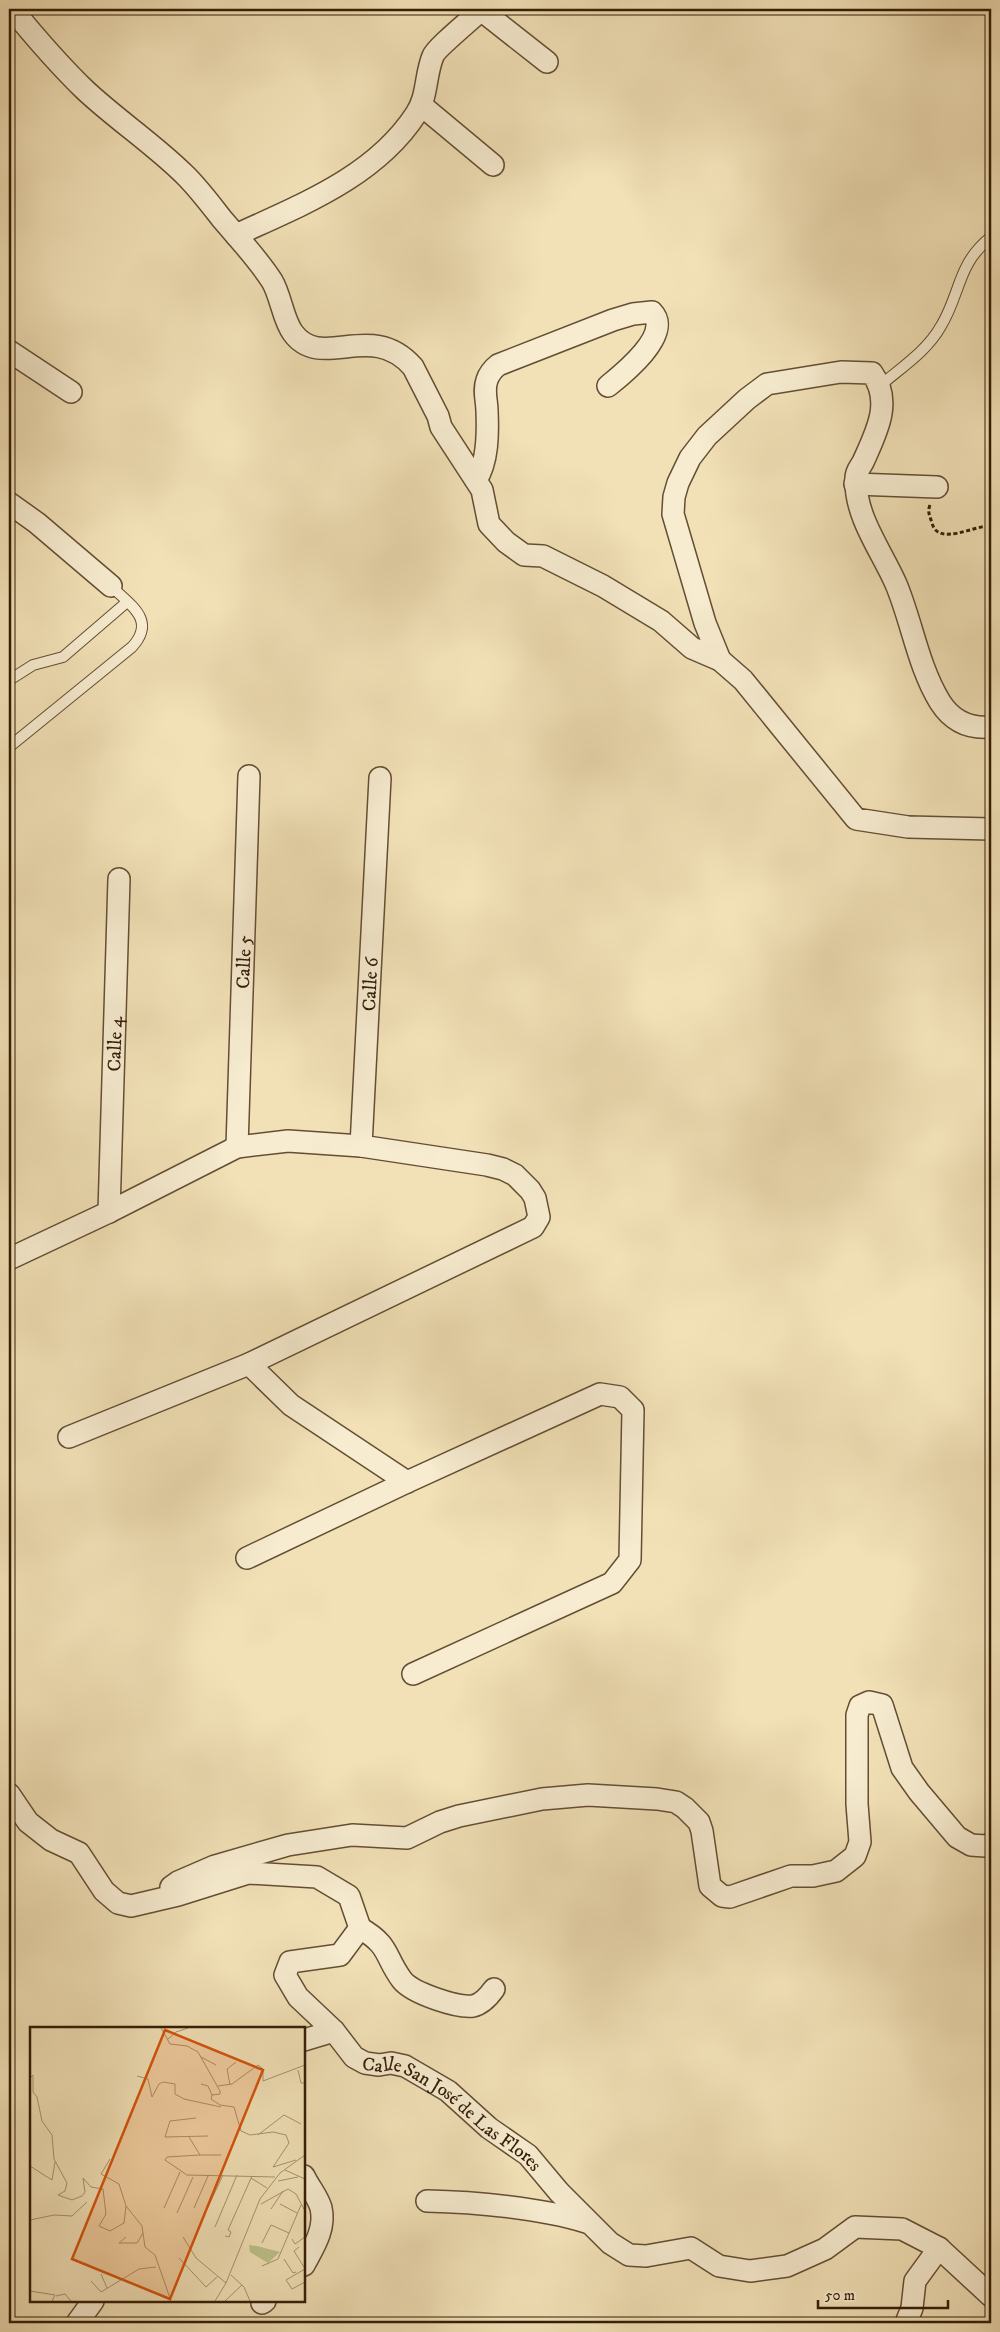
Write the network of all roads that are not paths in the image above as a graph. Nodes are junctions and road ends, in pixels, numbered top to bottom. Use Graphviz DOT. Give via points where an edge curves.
graph roads {
  1 [pos="12,9"];
  2 [pos="481,10"];
  3 [pos="547,62"];
  4 [pos="421,105"];
  5 [pos="493,165"];
  6 [pos="236,235"];
  7 [pos="991,237"];
  8 [pos="9,350"];
  9 [pos="880,384"];
  10 [pos="608,386"];
  11 [pos="71,392"];
  12 [pos="476,480"];
  13 [pos="855,484"];
  14 [pos="929,487"];
  15 [pos="9,502"];
  16 [pos="111,586"];
  17 [pos="127,602"];
  18 [pos="720,660"];
  19 [pos="11,678"];
  20 [pos="991,727"];
  21 [pos="9,747"];
  22 [pos="250,776"];
  23 [pos="380,778"];
  24 [pos="991,829"];
  25 [pos="119,879"];
  26 [pos="361,1146"];
  27 [pos="237,1147"];
  28 [pos="110,1212"];
  29 [pos="9,1259"];
  30 [pos="249,1364"];
  31 [pos="69,1437"];
  32 [pos="407,1482"];
  33 [pos="247,1558"];
  34 [pos="413,1674"];
  35 [pos="9,1794"];
  36 [pos="991,1844"];
  37 [pos="152,1901"];
  38 [pos="360,1928"];
  39 [pos="494,1989"];
  40 [pos="334,2031"];
  41 [pos="305,2040"];
  42 [pos="305,2178"];
  43 [pos="427,2201"];
  44 [pos="589,2223"];
  45 [pos="939,2248"];
  46 [pos="305,2263"];
  47 [pos="991,2296"];
  48 [pos="92,2302"];
  49 [pos="78,2323"];
  50 [pos="906,2323"];
  1 -- 6 [label="street" via="85,90 186,176"];
  2 -- 3 [label="street"];
  2 -- 4 [label="street" via="434,54"];
  4 -- 5 [label="street"];
  4 -- 6 [label="street" via="382,154 331,190"];
  6 -- 12 [label="street" via="273,283 293,333 308,346 323,350 379,345 390,348 408,361 441,427"];
  7 -- 9 [label="lane" via="969,259 942,326 923,350"];
  8 -- 11 [label="street"];
  9 -- 13 [label="street" via="880,418 876,435 856,472"];
  9 -- 18 [label="street" via="872,373 841,372 767,384 713,430 690,458 678,483 673,514 705,623"];
  10 -- 12 [label="street" via="653,340 657,326 652,312 613,320 502,363 493,370 487,378 484,394 488,436 481,473"];
  12 -- 18 [label="street" via="485,496 487,520 506,542 524,555 543,556 603,586 661,621 692,648"];
  13 -- 14 [label="street"];
  13 -- 20 [label="street" via="862,514 896,585 925,668 941,702 958,720 976,728"];
  15 -- 16 [label="street"];
  16 -- 17 [label="lane"];
  17 -- 19 [label="lane" via="63,656 34,665"];
  17 -- 21 [label="lane" via="143,622 142,637"];
  18 -- 24 [label="street" via="744,680 856,819 908,826"];
  22 -- 27 [label="street, Calle 5"];
  23 -- 26 [label="street, Calle 6"];
  25 -- 28 [label="street, Calle 4"];
  26 -- 27 [label="street" via="288,1141"];
  26 -- 30 [label="street" via="503,1169 530,1190 539,1217 523,1232"];
  27 -- 28 [label="street"];
  28 -- 29 [label="street"];
  30 -- 31 [label="street"];
  30 -- 32 [label="street" via="291,1406"];
  32 -- 33 [label="street"];
  32 -- 34 [label="street" via="600,1394 620,1397 633,1410 630,1560 612,1583"];
  35 -- 37 [label="street" via="28,1822 51,1840 79,1853 108,1897 131,1906"];
  36 -- 37 [label="street" via="971,1846 948,1828 902,1768 882,1705 869,1702 860,1706 857,1715 860,1842 855,1856 827,1874 791,1876 730,1897 722,1896 710,1886 699,1822 685,1808 676,1802 657,1799 588,1795 542,1798 460,1816 407,1838 352,1835 288,1845 215,1866 178,1882"];
  37 -- 38 [label="street" via="248,1874 316,1876 349,1896"];
  38 -- 39 [label="street" via="376,1937 403,1981 421,1992 450,2003 474,2006 488,1998"];
  38 -- 40 [label="street, Calle San José de Las Flores" via="340,1955 290,1962 285,1975 298,1997"];
  40 -- 41 [label="street"];
  40 -- 44 [label="street, Calle San José de Las Flores" via="358,2060 405,2066 448,2091 489,2128 528,2155"];
  42 -- 46 [label="street" via="321,2208 322,2220 318,2238"];
  43 -- 44 [label="street" via="560,2214"];
  44 -- 45 [label="street, Calle San José de Las Flores" via="629,2255 646,2256 691,2248 719,2266 750,2271 787,2266 824,2249 855,2227 902,2229"];
  45 -- 47 [label="street, Calle San José de Las Flores"];
  45 -- 50 [label="street" via="915,2281 912,2308"];
  48 -- 49 [label="street"];
}
